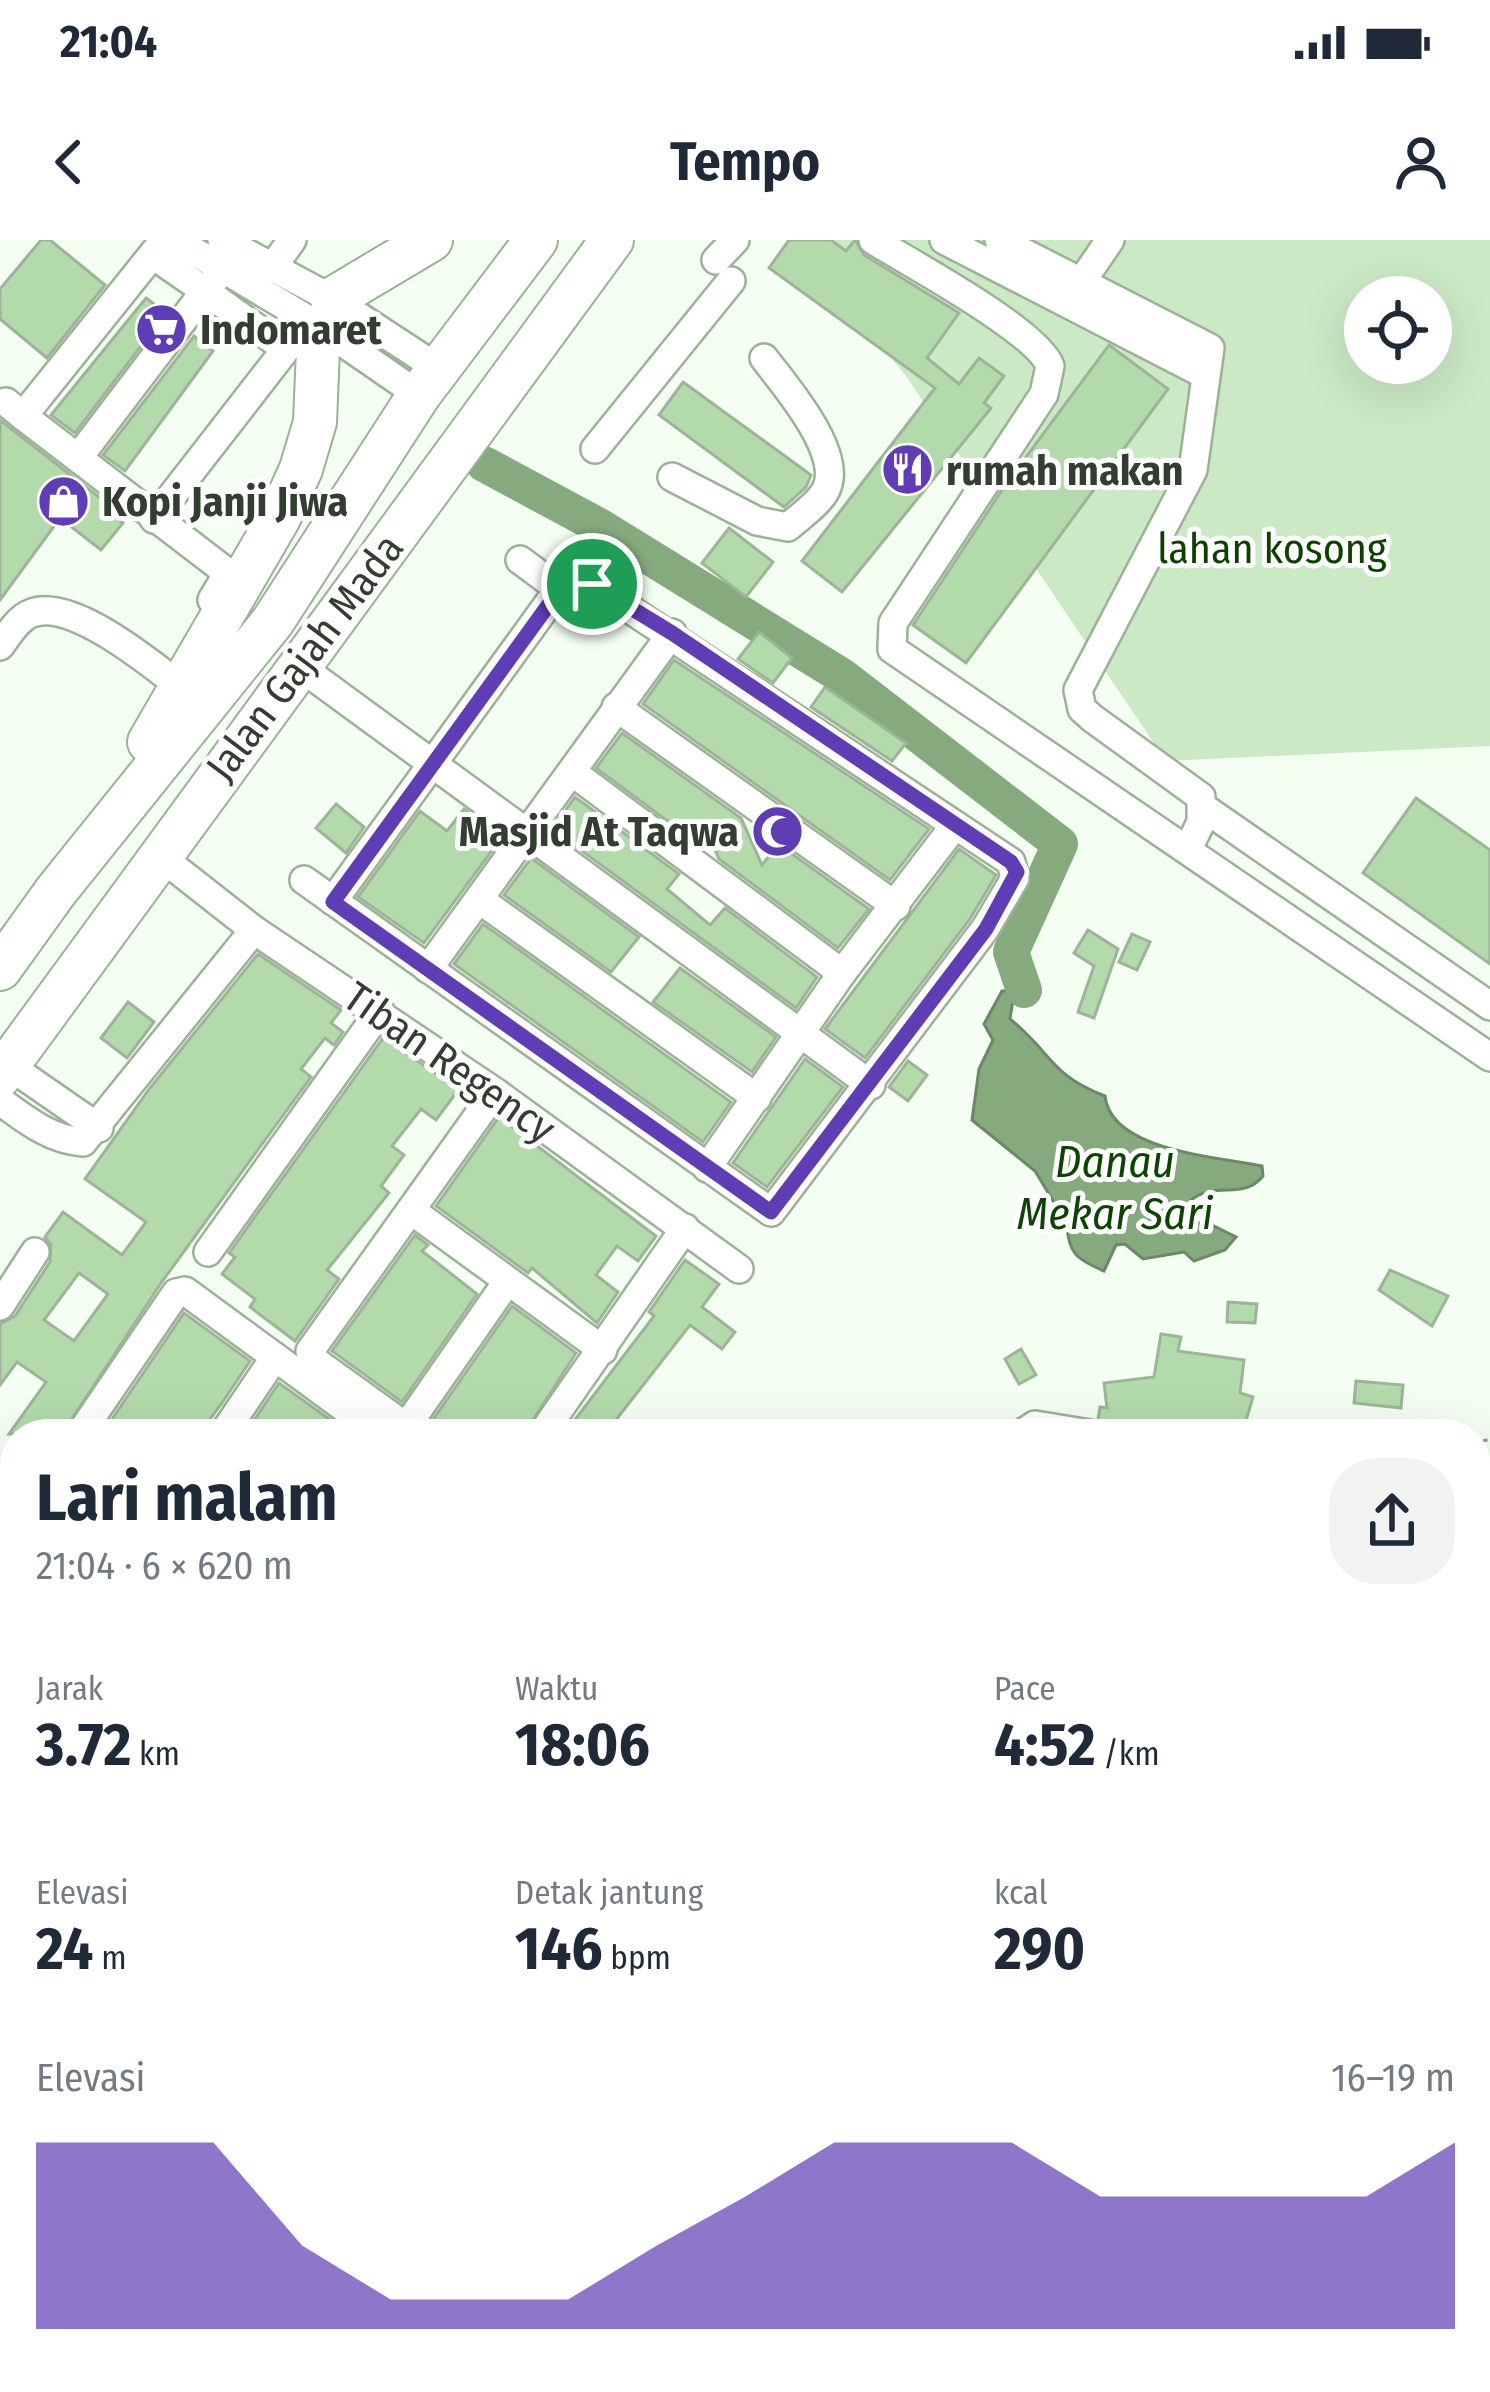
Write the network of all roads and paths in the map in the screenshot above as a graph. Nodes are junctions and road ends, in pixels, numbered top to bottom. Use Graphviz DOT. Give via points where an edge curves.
graph roads {
  1 [pos="222,240"];
  2 [pos="292,240"];
  3 [pos="431,240"];
  4 [pos="536,240"];
  5 [pos="612,240"];
  6 [pos="873,240"];
  7 [pos="944,240"];
  8 [pos="998,240"];
  9 [pos="1110,240"];
  10 [pos="164,245"];
  11 [pos="728,260"];
  12 [pos="272,268"];
  13 [pos="214,280"];
  14 [pos="1082,281"];
  15 [pos="326,312"];
  16 [pos="764,358"];
  17 [pos="1207,361"];
  18 [pos="429,382"];
  19 [pos="478,423"];
  20 [pos="595,449"];
  21 [pos="78,458"];
  22 [pos="672,477"];
  23 [pos="154,519"];
  24 [pos="520,560"];
  25 [pos="560,589"];
  26 [pos="672,633"];
  27 [pos="0,646"];
  28 [pos="299,666"];
  29 [pos="184,690"];
  30 [pos="616,707"];
  31 [pos="434,768"];
  32 [pos="572,772"];
  33 [pos="1204,808"];
  34 [pos="955,825"];
  35 [pos="526,836"];
  36 [pos="1188,849"];
  37 [pos="161,857"];
  38 [pos="304,880"];
  39 [pos="480,900"];
  40 [pos="333,902"];
  41 [pos="896,905"];
  42 [pos="254,930"];
  43 [pos="4,956"];
  44 [pos="428,969"];
  45 [pos="842,973"];
  46 [pos="1490,1006"];
  47 [pos="380,1011"];
  48 [pos="804,1032"];
  49 [pos="1490,1057"];
  50 [pos="2,1081"];
  51 [pos="871,1085"];
  52 [pos="495,1092"];
  53 [pos="757,1098"];
  54 [pos="707,1168"];
  55 [pos="412,1211"];
  56 [pos="685,1228"];
  57 [pos="35,1252"];
  58 [pos="208,1252"];
  59 [pos="739,1269"];
  60 [pos="507,1282"];
  61 [pos="0,1306"];
  62 [pos="603,1350"];
  63 [pos="275,1357"];
  64 [pos="90,1419"];
  65 [pos="233,1419"];
  66 [pos="379,1419"];
  67 [pos="385,1419"];
  68 [pos="410,1419"];
  69 [pos="553,1419"];
  1 -- 12 [label="street"];
  2 -- 12 [label="street"];
  3 -- 15 [label="highway"];
  4 -- 18 [label="highway, Jalan Gajah Mada"];
  5 -- 19 [label="highway, Jalan Gajah Mada"];
  6 -- 36 [label="street" via="1007,324 1050,366 1044,394 893,623 892,650"];
  7 -- 17 [label="street"];
  8 -- 14 [label="street"];
  9 -- 14 [label="street"];
  10 -- 13 [label="street"];
  10 -- 21 [label="street" via="15,409"];
  11 -- 20 [label="street"];
  12 -- 15 [label="street"];
  13 -- 15 [label="street"];
  13 -- 21 [label="street"];
  13 -- 23 [label="street" via="286,349"];
  14 -- 17 [label="street"];
  15 -- 18 [label="street"];
  15 -- 29 [label="highway" via="302,470"];
  16 -- 22 [label="street" via="828,454 824,493 788,527"];
  17 -- 33 [label="street" via="1193,470 1078,690 1082,709 1190,785"];
  18 -- 19 [label="highway"];
  18 -- 29 [label="highway, Jalan Gajah Mada" via="274,621"];
  19 -- 28 [label="highway, Jalan Gajah Mada"];
  21 -- 23 [label="street"];
  23 -- 29 [label="street" via="228,572"];
  24 -- 25 [label="street"];
  25 -- 26 [label="street" via="586,582"];
  25 -- 31 [label="street"];
  26 -- 30 [label="street"];
  26 -- 34 [label="street"];
  27 -- 29 [label="street" via="27,614 56,609 86,620"];
  28 -- 31 [label="street"];
  28 -- 37 [label="highway, Jalan Gajah Mada"];
  29 -- 43 [label="highway, Jalan Gajah Mada" via="56,891"];
  30 -- 32 [label="street"];
  30 -- 41 [label="street"];
  31 -- 35 [label="street"];
  31 -- 40 [label="street"];
  32 -- 35 [label="street"];
  32 -- 45 [label="street"];
  33 -- 36 [label="street"];
  33 -- 46 [label="street"];
  34 -- 41 [label="street"];
  34 -- 51 [label="street" via="1011,862 1016,878"];
  35 -- 39 [label="street"];
  35 -- 48 [label="street"];
  36 -- 49 [label="street"];
  37 -- 42 [label="street, Tiban Regency"];
  37 -- 50 [label="highway, Jalan Gajah Mada"];
  38 -- 40 [label="street"];
  39 -- 44 [label="street"];
  39 -- 53 [label="street"];
  40 -- 44 [label="street"];
  41 -- 45 [label="street"];
  42 -- 47 [label="street, Tiban Regency"];
  42 -- 50 [label="street" via="99,1128"];
  44 -- 54 [label="street"];
  45 -- 48 [label="street"];
  47 -- 52 [label="street, Tiban Regency"];
  47 -- 58 [label="street"];
  48 -- 51 [label="street"];
  48 -- 53 [label="street"];
  51 -- 54 [label="street" via="776,1210 758,1207"];
  52 -- 55 [label="street"];
  52 -- 56 [label="street, Tiban Regency"];
  53 -- 54 [label="street"];
  55 -- 60 [label="street"];
  55 -- 67 [label="street" via="310,1351"];
  56 -- 59 [label="street, Tiban Regency"];
  56 -- 62 [label="street"];
  57 -- 61 [label="street"];
  60 -- 62 [label="street"];
  60 -- 68 [label="street"];
  62 -- 69 [label="street"];
  63 -- 64 [label="street" via="184,1291 176,1293"];
  63 -- 65 [label="street"];
  63 -- 66 [label="street"];
}
